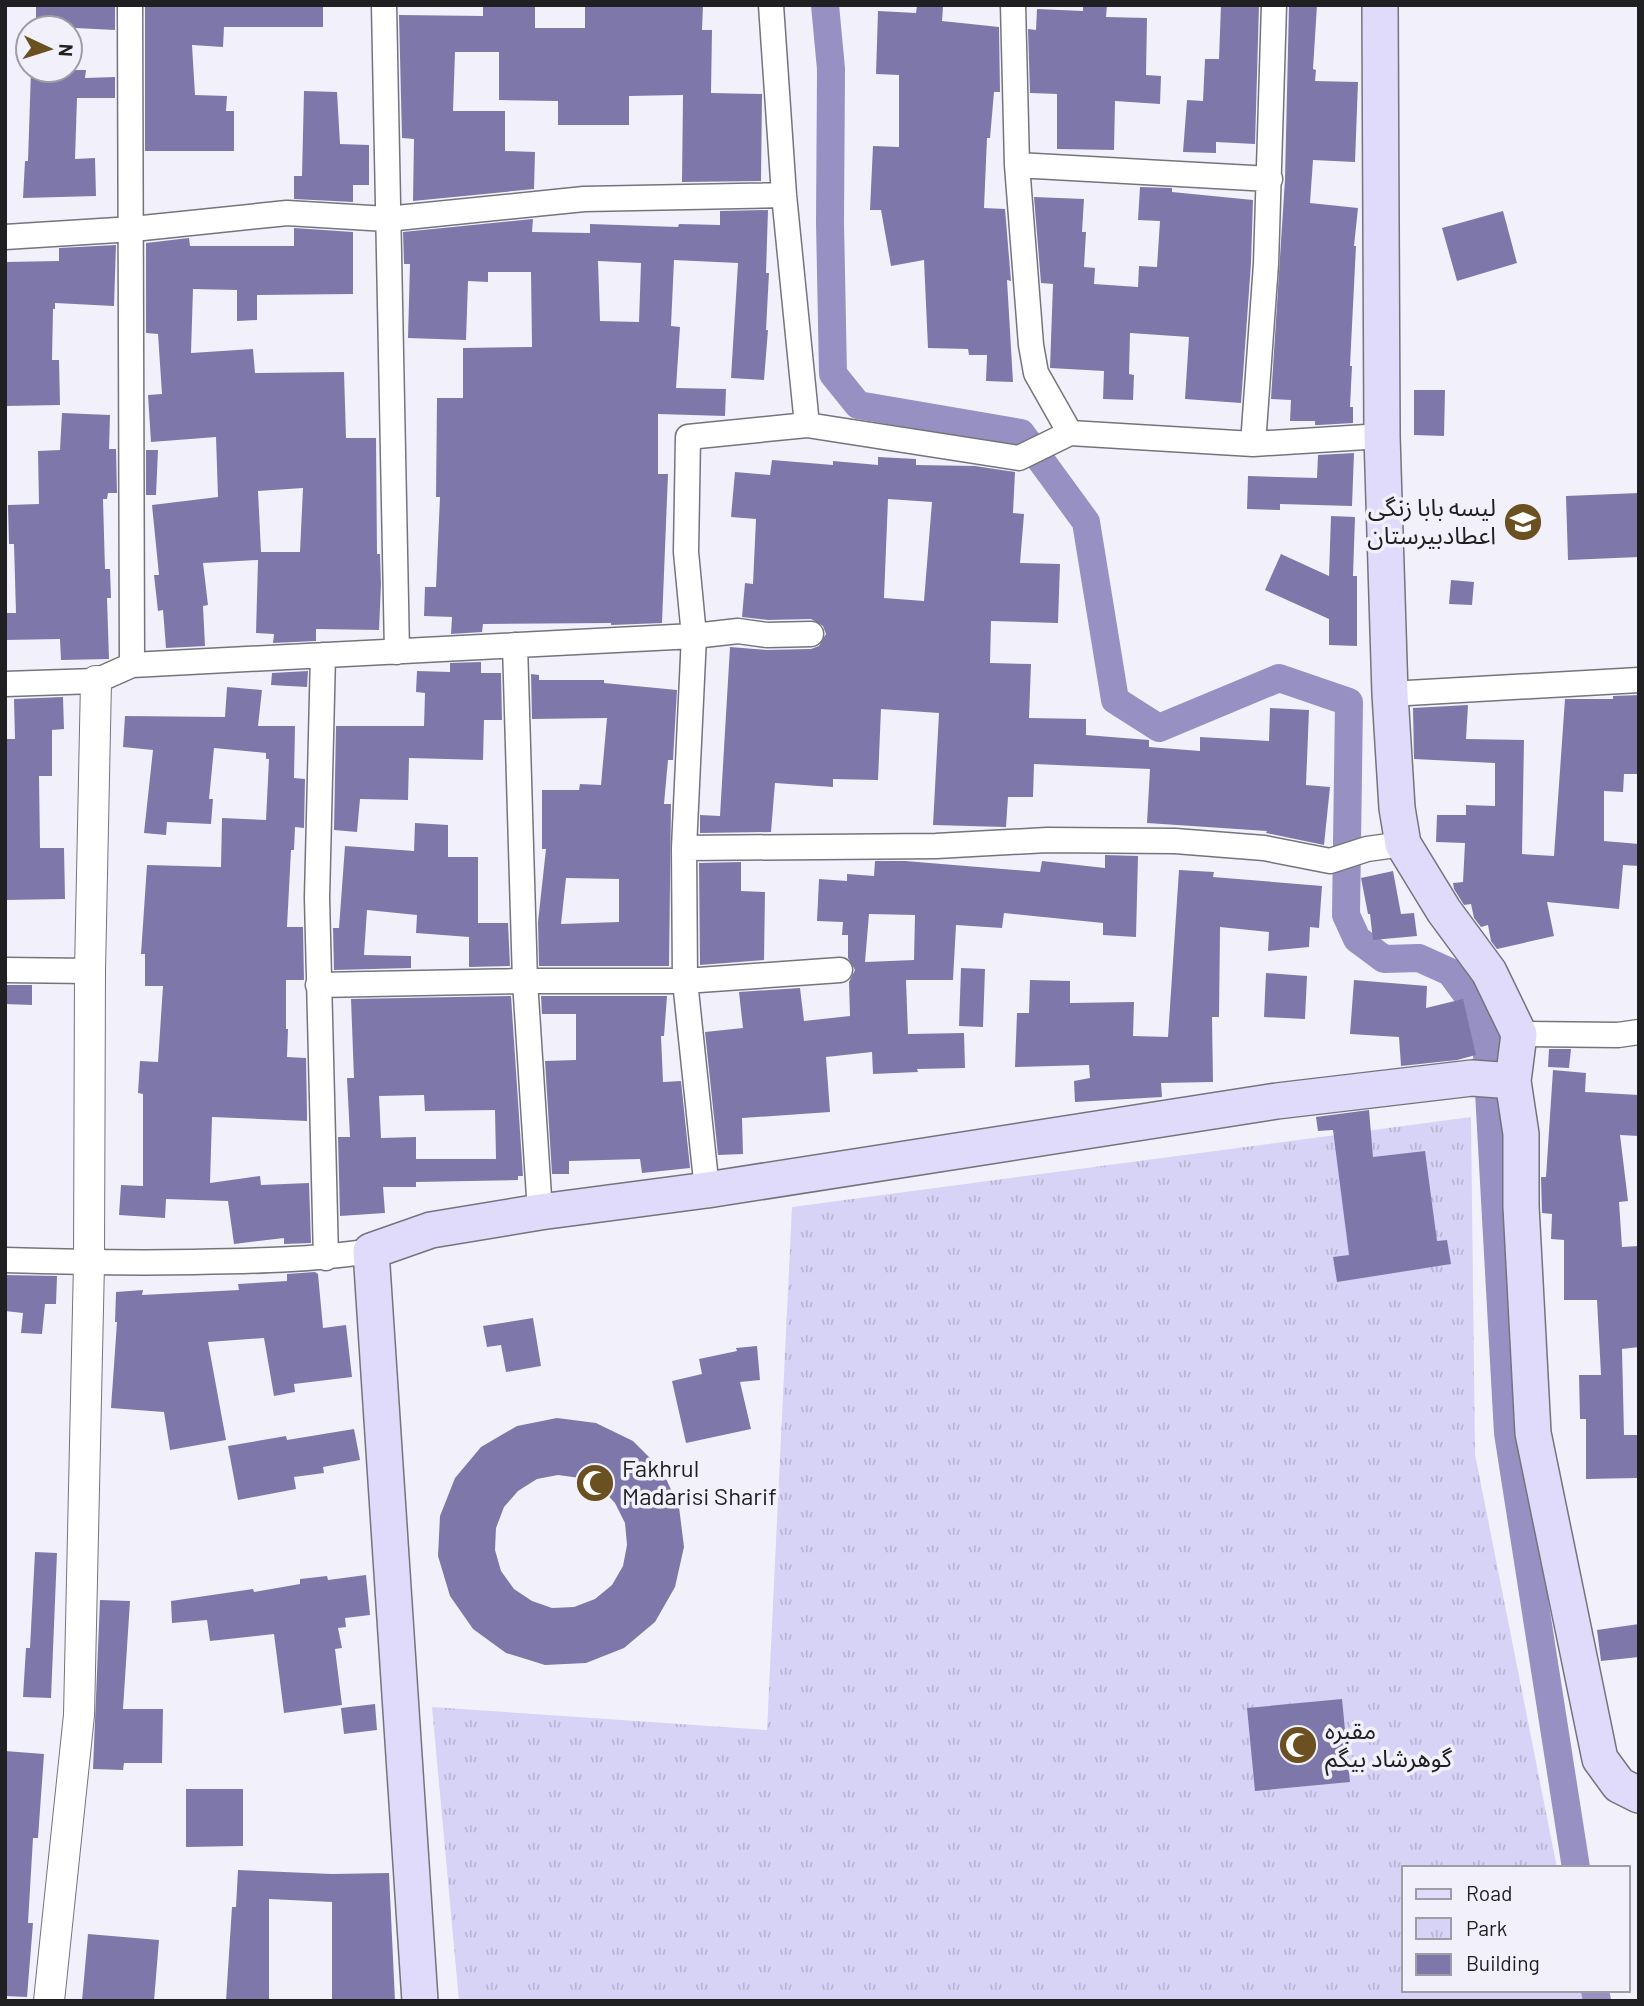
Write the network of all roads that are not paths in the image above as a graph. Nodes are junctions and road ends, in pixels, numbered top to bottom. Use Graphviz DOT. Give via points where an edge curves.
graph roads {
  1 [pos="131,5"];
  2 [pos="384,5"];
  3 [pos="771,5"];
  4 [pos="1013,5"];
  5 [pos="1274,5"];
  6 [pos="1380,5"];
  7 [pos="1017,165"];
  8 [pos="1270,179"];
  9 [pos="783,195"];
  10 [pos="387,219"];
  11 [pos="133,229"];
  12 [pos="5,237"];
  13 [pos="807,425"];
  14 [pos="1070,433"];
  15 [pos="1382,436"];
  16 [pos="1252,444"];
  17 [pos="811,634"];
  18 [pos="694,636"];
  19 [pos="515,645"];
  20 [pos="397,652"];
  21 [pos="323,655"];
  22 [pos="132,665"];
  23 [pos="1639,680"];
  24 [pos="96,681"];
  25 [pos="5,684"];
  26 [pos="1391,694"];
  27 [pos="1403,844"];
  28 [pos="684,848"];
  29 [pos="5,970"];
  30 [pos="840,970"];
  31 [pos="90,971"];
  32 [pos="525,981"];
  33 [pos="685,981"];
  34 [pos="318,985"];
  35 [pos="1639,1031"];
  36 [pos="1520,1034"];
  37 [pos="1513,1081"];
  38 [pos="707,1190"];
  39 [pos="540,1212"];
  40 [pos="371,1251"];
  41 [pos="326,1258"];
  42 [pos="5,1259"];
  43 [pos="89,1263"];
  44 [pos="1639,1795"];
  45 [pos="48,2001"];
  46 [pos="420,2001"];
  1 -- 11 [label="street"];
  2 -- 10 [label="street"];
  3 -- 9 [label="street"];
  4 -- 7 [label="street"];
  5 -- 8 [label="street"];
  6 -- 15 [label="main road"];
  7 -- 8 [label="street"];
  7 -- 14 [label="street" via="1036,373"];
  8 -- 16 [label="street"];
  9 -- 10 [label="street" via="583,199"];
  9 -- 13 [label="street"];
  10 -- 11 [label="street" via="287,213"];
  10 -- 20 [label="street"];
  11 -- 12 [label="street"];
  11 -- 22 [label="street"];
  13 -- 14 [label="street" via="1019,458"];
  13 -- 18 [label="street" via="688,437 686,552"];
  14 -- 16 [label="street"];
  15 -- 16 [label="street"];
  15 -- 26 [label="main road"];
  17 -- 18 [label="street" via="738,631"];
  18 -- 19 [label="street"];
  18 -- 28 [label="street"];
  19 -- 20 [label="street"];
  19 -- 32 [label="street"];
  20 -- 21 [label="street"];
  21 -- 22 [label="street"];
  21 -- 34 [label="street"];
  22 -- 24 [label="street"];
  23 -- 26 [label="street"];
  24 -- 25 [label="street"];
  24 -- 31 [label="street"];
  26 -- 27 [label="main road"];
  27 -- 28 [label="street" via="1331,861 1264,848 1175,841"];
  27 -- 36 [label="main road" via="1489,972"];
  28 -- 33 [label="street"];
  29 -- 31 [label="street"];
  30 -- 33 [label="street"];
  31 -- 43 [label="street"];
  32 -- 33 [label="street"];
  32 -- 34 [label="street"];
  32 -- 39 [label="street"];
  33 -- 38 [label="street"];
  34 -- 41 [label="street"];
  35 -- 36 [label="street"];
  36 -- 37 [label="main road"];
  37 -- 38 [label="main road" via="1472,1078 1277,1101"];
  37 -- 44 [label="main road" via="1521,1134 1533,1433 1600,1759 1619,1785"];
  38 -- 39 [label="main road"];
  39 -- 40 [label="main road" via="431,1230"];
  40 -- 41 [label="street"];
  40 -- 46 [label="main road"];
  41 -- 43 [label="street"];
  42 -- 43 [label="street"];
  43 -- 45 [label="street" via="79,1715"];
}
